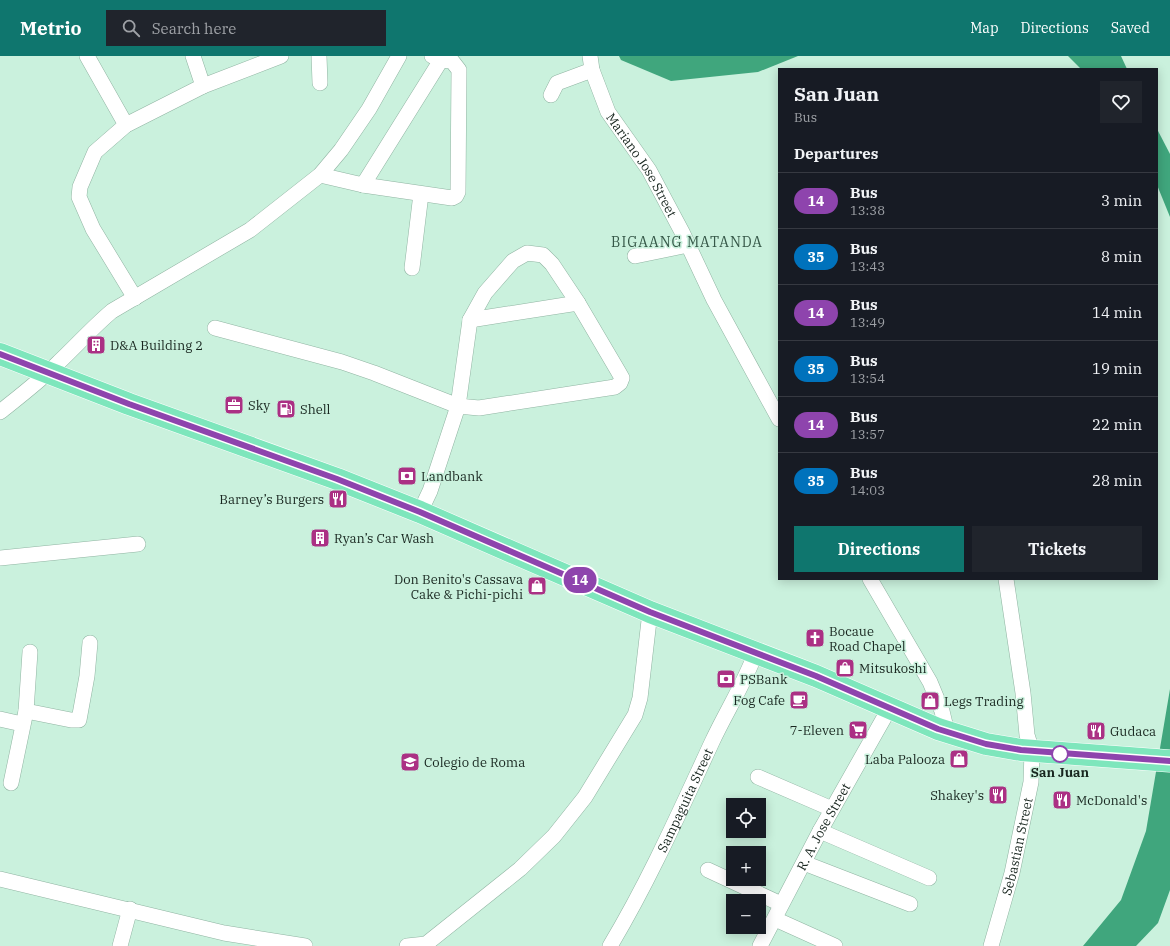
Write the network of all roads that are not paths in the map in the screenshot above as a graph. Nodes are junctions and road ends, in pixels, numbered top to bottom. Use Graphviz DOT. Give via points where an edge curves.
graph roads {
  1 [pos="87,56"];
  2 [pos="193,56"];
  3 [pos="280,56"];
  4 [pos="319,56"];
  5 [pos="399,56"];
  6 [pos="436,58"];
  7 [pos="591,63"];
  8 [pos="320,82"];
  9 [pos="203,86"];
  10 [pos="551,95"];
  11 [pos="126,125"];
  12 [pos="320,175"];
  13 [pos="363,185"];
  14 [pos="421,194"];
  15 [pos="688,245"];
  16 [pos="635,256"];
  17 [pos="412,268"];
  18 [pos="135,298"];
  19 [pos="578,303"];
  20 [pos="470,320"];
  21 [pos="215,328"];
  22 [pos="0,354"];
  23 [pos="47,374"];
  24 [pos="458,406"];
  25 [pos="0,412"];
  26 [pos="778,417"];
  27 [pos="420,512"];
  28 [pos="138,544"];
  29 [pos="0,558"];
  30 [pos="871,580"];
  31 [pos="1006,580"];
  32 [pos="650,612"];
  33 [pos="90,642"];
  34 [pos="30,652"];
  35 [pos="756,652"];
  36 [pos="889,709"];
  37 [pos="24,718"];
  38 [pos="0,719"];
  39 [pos="947,732"];
  40 [pos="1032,752"];
  41 [pos="1170,761"];
  42 [pos="758,777"];
  43 [pos="11,783"];
  44 [pos="832,809"];
  45 [pos="820,831"];
  46 [pos="804,863"];
  47 [pos="708,870"];
  48 [pos="929,878"];
  49 [pos="0,879"];
  50 [pos="781,904"];
  51 [pos="910,904"];
  52 [pos="130,909"];
  53 [pos="774,919"];
  54 [pos="222,940"];
  55 [pos="426,945"];
  56 [pos="120,946"];
  57 [pos="304,946"];
  58 [pos="407,946"];
  59 [pos="610,946"];
  60 [pos="760,946"];
  61 [pos="835,946"];
  62 [pos="991,946"];
  1 -- 11 [label="street"];
  2 -- 9 [label="street"];
  3 -- 9 [label="street"];
  4 -- 8 [label="street"];
  5 -- 12 [label="street" via="342,150"];
  6 -- 13 [label="street"];
  6 -- 14 [label="street" via="452,61 459,70 458,192 452,198"];
  7 -- 10 [label="street" via="557,83"];
  7 -- 15 [label="street, Mariano Jose Street" via="608,112 649,170"];
  9 -- 11 [label="street"];
  11 -- 18 [label="street" via="95,152 80,187 79,197 93,229"];
  12 -- 13 [label="street"];
  12 -- 18 [label="street" via="250,230"];
  13 -- 14 [label="street"];
  14 -- 17 [label="street"];
  15 -- 16 [label="street"];
  15 -- 26 [label="street, Mariano Jose Street" via="714,300"];
  18 -- 23 [label="street" via="112,311"];
  19 -- 20 [label="street"];
  19 -- 20 [label="street" via="543,255 527,253 513,261 504,271 485,294"];
  19 -- 24 [label="street" via="622,378 620,383 610,388 480,408"];
  20 -- 24 [label="street"];
  21 -- 24 [label="street" via="355,367"];
  22 -- 23 [label="highway"];
  23 -- 25 [label="street"];
  23 -- 27 [label="highway" via="337,479"];
  24 -- 27 [label="street" via="430,491"];
  27 -- 32 [label="highway"];
  28 -- 29 [label="street"];
  30 -- 39 [label="street" via="930,682 942,711"];
  31 -- 40 [label="street, Sebastian Street" via="1027,735"];
  32 -- 35 [label="highway"];
  32 -- 55 [label="street" via="640,698 635,714 585,798 554,836 520,869"];
  33 -- 37 [label="street" via="79,720"];
  34 -- 37 [label="street"];
  35 -- 36 [label="highway"];
  35 -- 59 [label="street, Sampaguita Street" via="634,907"];
  36 -- 39 [label="highway"];
  36 -- 44 [label="street, R. A. Jose Street"];
  37 -- 38 [label="street"];
  37 -- 43 [label="street"];
  39 -- 40 [label="highway" via="986,744"];
  40 -- 41 [label="highway"];
  40 -- 62 [label="street, Sebastian Street" via="1031,782 1012,873"];
  42 -- 44 [label="street"];
  44 -- 45 [label="street, R. A. Jose Street"];
  45 -- 46 [label="street, R. A. Jose Street"];
  45 -- 48 [label="street"];
  46 -- 50 [label="street, R. A. Jose Street"];
  46 -- 51 [label="street"];
  47 -- 50 [label="street"];
  49 -- 52 [label="street"];
  50 -- 53 [label="street, R. A. Jose Street"];
  52 -- 54 [label="street"];
  52 -- 56 [label="street"];
  53 -- 60 [label="street, R. A. Jose Street"];
  53 -- 61 [label="street"];
  54 -- 57 [label="street"];
  55 -- 58 [label="street"];
}
